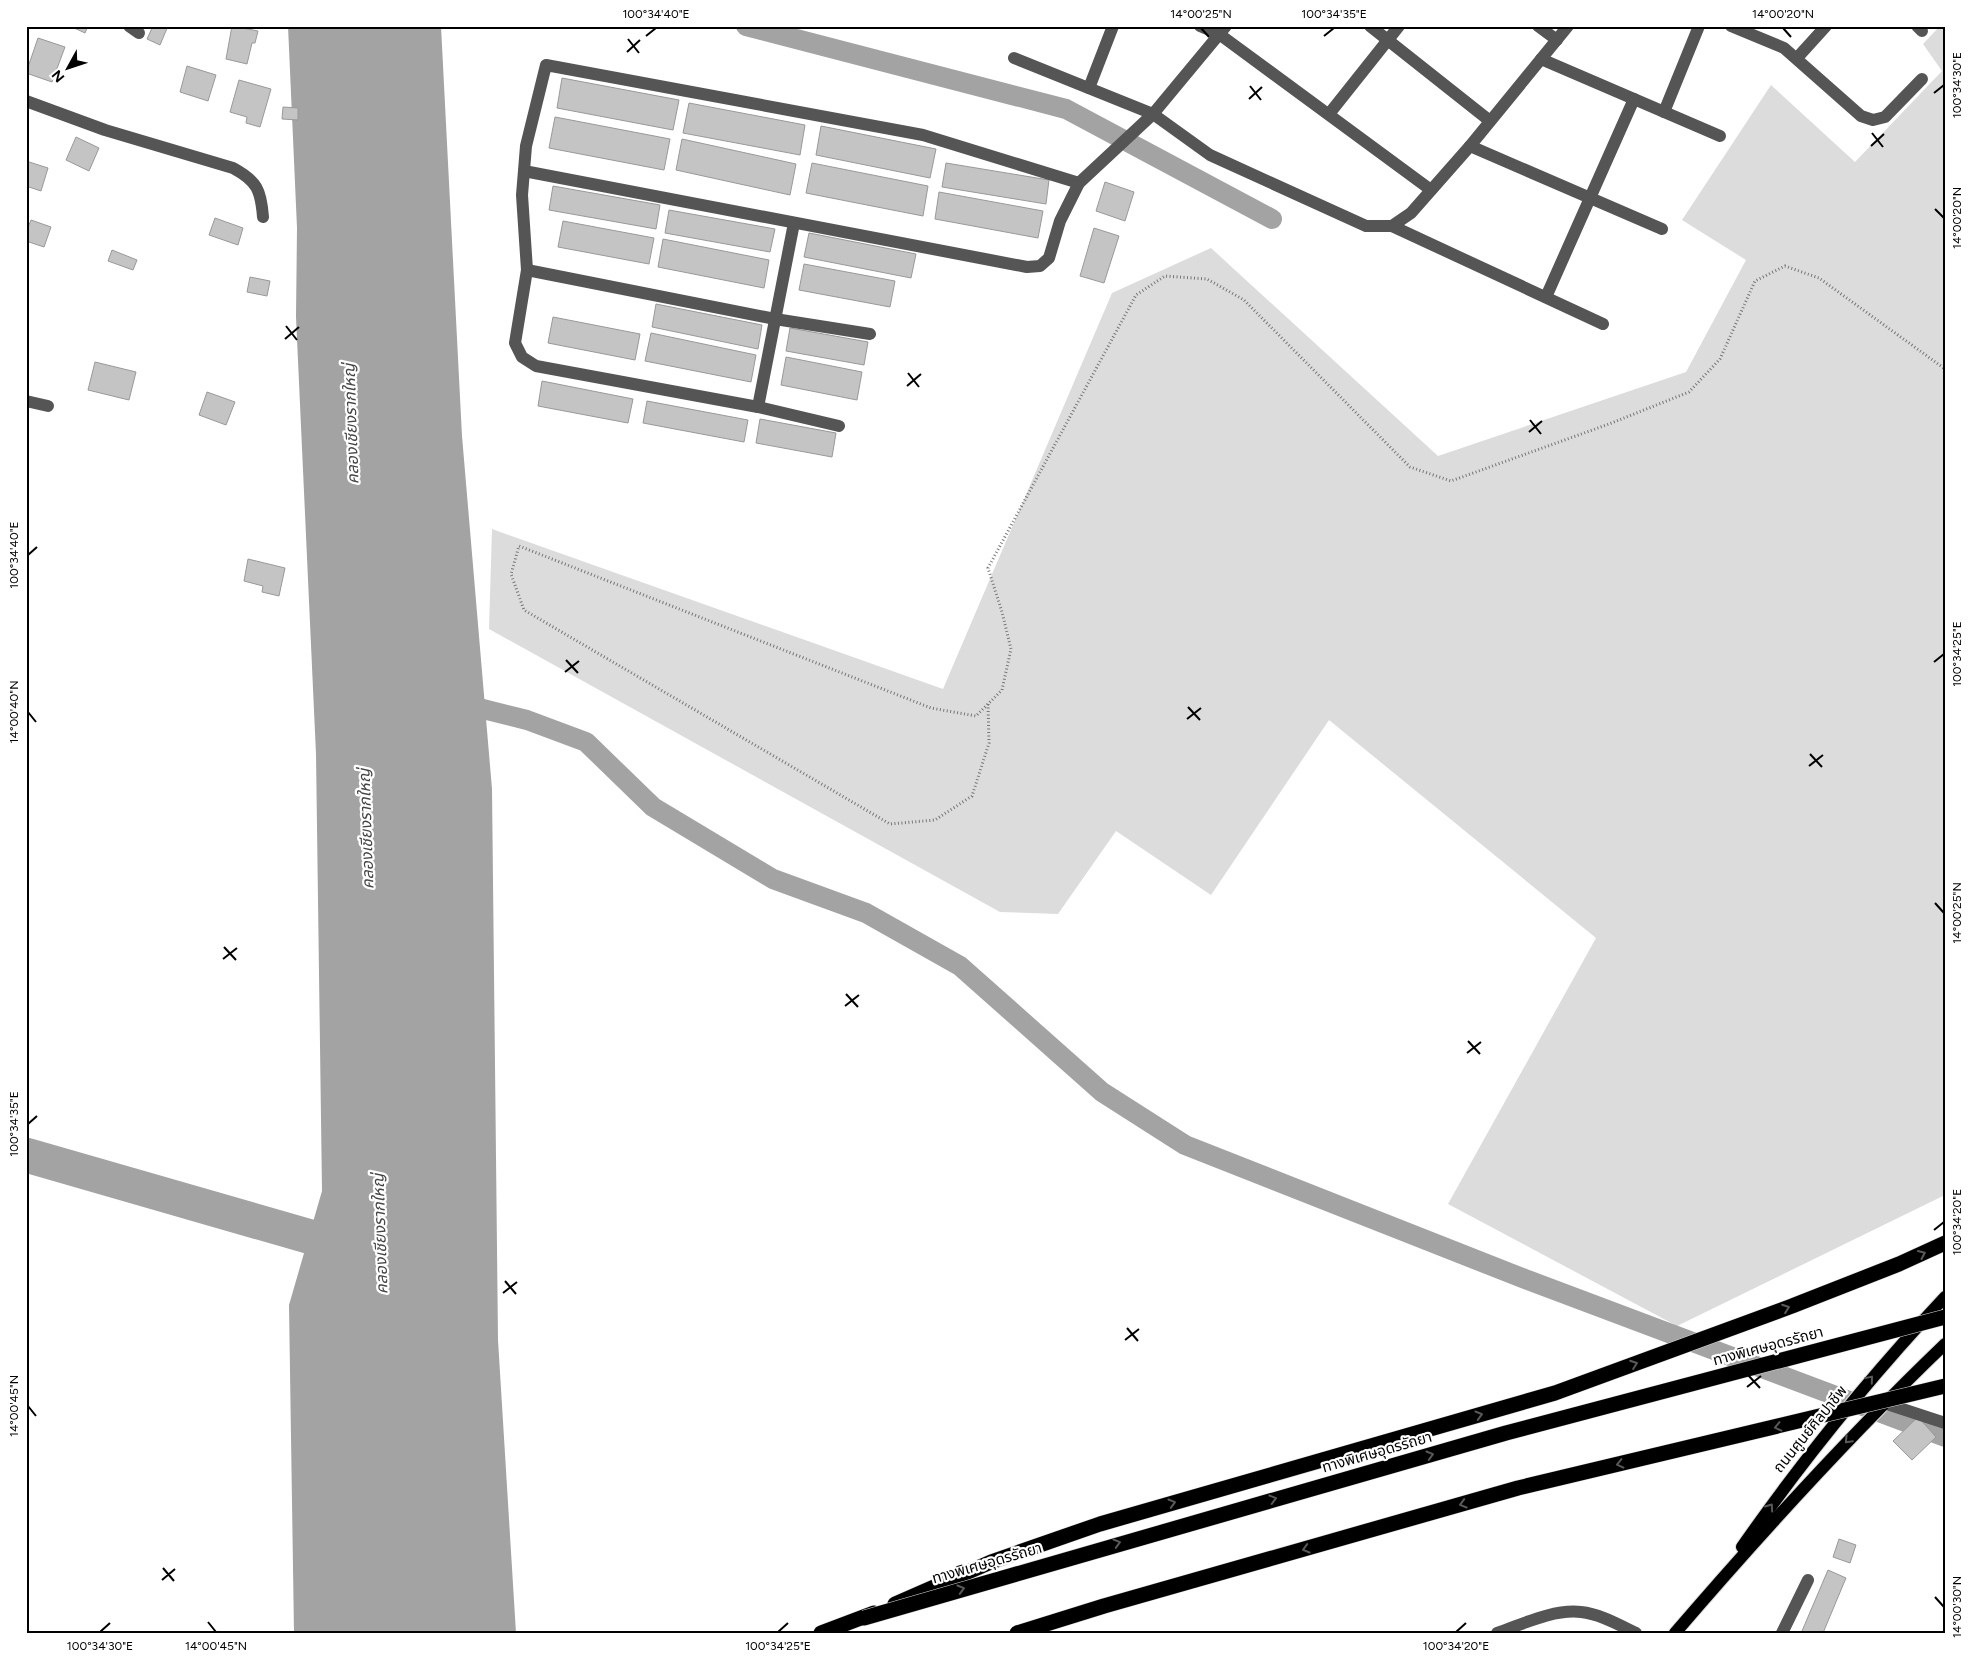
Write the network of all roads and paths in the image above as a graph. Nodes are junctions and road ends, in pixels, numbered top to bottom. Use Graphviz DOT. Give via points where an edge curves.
graph roads {
  1 [pos="1113,26"];
  2 [pos="1200,26"];
  3 [pos="1370,26"];
  4 [pos="1399,26"];
  5 [pos="1538,26"];
  6 [pos="1568,26"];
  7 [pos="1699,26"];
  8 [pos="1731,26"];
  9 [pos="1826,26"];
  10 [pos="1222,30"];
  11 [pos="1388,40"];
  12 [pos="1558,40"];
  13 [pos="1014,58"];
  14 [pos="1797,58"];
  15 [pos="1541,59"];
  16 [pos="1922,80"];
  17 [pos="1089,88"];
  18 [pos="1634,99"];
  19 [pos="26,101"];
  20 [pos="1664,112"];
  21 [pos="1153,114"];
  22 [pos="1329,114"];
  23 [pos="1490,121"];
  24 [pos="1720,136"];
  25 [pos="1470,146"];
  26 [pos="524,171"];
  27 [pos="1079,183"];
  28 [pos="1431,190"];
  29 [pos="1590,198"];
  30 [pos="263,217"];
  31 [pos="794,223"];
  32 [pos="1392,226"];
  33 [pos="1662,229"];
  34 [pos="527,270"];
  35 [pos="1546,297"];
  36 [pos="775,319"];
  37 [pos="1603,324"];
  38 [pos="870,334"];
  39 [pos="1945,369"];
  40 [pos="26,401"];
  41 [pos="48,406"];
  42 [pos="758,408"];
  43 [pos="839,426"];
  44 [pos="988,704"];
  45 [pos="1945,1243"];
  46 [pos="1945,1297"];
  47 [pos="1945,1317"];
  48 [pos="1945,1344"];
  49 [pos="1942,1388"];
  50 [pos="1884,1402"];
  51 [pos="1945,1423"];
  52 [pos="1808,1580"];
  53 [pos="1712,1590"];
  54 [pos="864,1618"];
  55 [pos="822,1633"];
  56 [pos="1017,1633"];
  57 [pos="1497,1633"];
  58 [pos="1636,1633"];
  59 [pos="1675,1633"];
  60 [pos="1782,1633"];
  1 -- 17 [label="street"];
  2 -- 10 [label="street"];
  3 -- 11 [label="street"];
  4 -- 11 [label="street"];
  5 -- 12 [label="street"];
  6 -- 12 [label="street"];
  7 -- 20 [label="street"];
  8 -- 14 [label="street" via="1784,48"];
  9 -- 14 [label="street"];
  10 -- 21 [label="street"];
  10 -- 22 [label="street"];
  11 -- 22 [label="street"];
  11 -- 23 [label="street"];
  12 -- 15 [label="street"];
  13 -- 17 [label="street"];
  14 -- 16 [label="street" via="1861,116 1873,120 1885,117"];
  15 -- 18 [label="street"];
  15 -- 23 [label="street"];
  17 -- 21 [label="street"];
  18 -- 20 [label="street"];
  18 -- 29 [label="street"];
  19 -- 30 [label="street" via="105,130 233,168 258,187"];
  20 -- 24 [label="street"];
  21 -- 27 [label="street"];
  21 -- 32 [label="street" via="1210,155 1366,226"];
  22 -- 28 [label="street"];
  23 -- 25 [label="street"];
  25 -- 28 [label="street"];
  25 -- 29 [label="street"];
  26 -- 27 [label="street" via="526,146 546,66 923,135"];
  26 -- 31 [label="street"];
  26 -- 34 [label="street" via="522,195"];
  27 -- 31 [label="street" via="1060,221 1049,258 1040,266 1027,267"];
  28 -- 32 [label="street" via="1412,212"];
  29 -- 33 [label="street"];
  29 -- 35 [label="street"];
  31 -- 36 [label="street"];
  32 -- 35 [label="street"];
  34 -- 36 [label="street"];
  34 -- 42 [label="street" via="515,342 522,357 536,366"];
  35 -- 37 [label="street"];
  36 -- 38 [label="street"];
  36 -- 42 [label="street"];
  39 -- 44 [label="path" via="1819,278 1785,266 1755,281 1720,359 1689,392 1451,481 1410,467 1244,300 1207,278 1164,276 1136,295 988,568 1011,649 1002,690"];
  40 -- 41 [label="street"];
  42 -- 43 [label="street"];
  44 -- 44 [label="path" via="976,716 931,708 519,546 511,574 524,610 890,824 935,820 972,796 989,743"];
  54 -- 45 [label="highway, one-way, bridge" via="991,1562 1100,1524 1555,1393 1792,1306"];
  53 -- 46 [label="main road, ถนนศูนย์ศิลปาชีพ, one-way" via="1824,1435"];
  54 -- 47 [label="highway, ทางพิเศษอุดรรัถยา, one-way, bridge" via="1506,1433"];
  48 -- 50 [label="main road, ถนนศูนย์ศิลปาชีพ"];
  49 -- 56 [label="highway, one-way, bridge" via="1518,1488"];
  50 -- 51 [label="street"];
  50 -- 53 [label="main road, ถนนศูนย์ศิลปาชีพ, one-way"];
  52 -- 60 [label="street"];
  53 -- 59 [label="main road, ถนนศูนย์ศิลปาชีพ"];
  54 -- 55 [label="highway, ทางพิเศษอุดรรัถยา"];
  57 -- 58 [label="street" via="1557,1613 1582,1612"];
}
